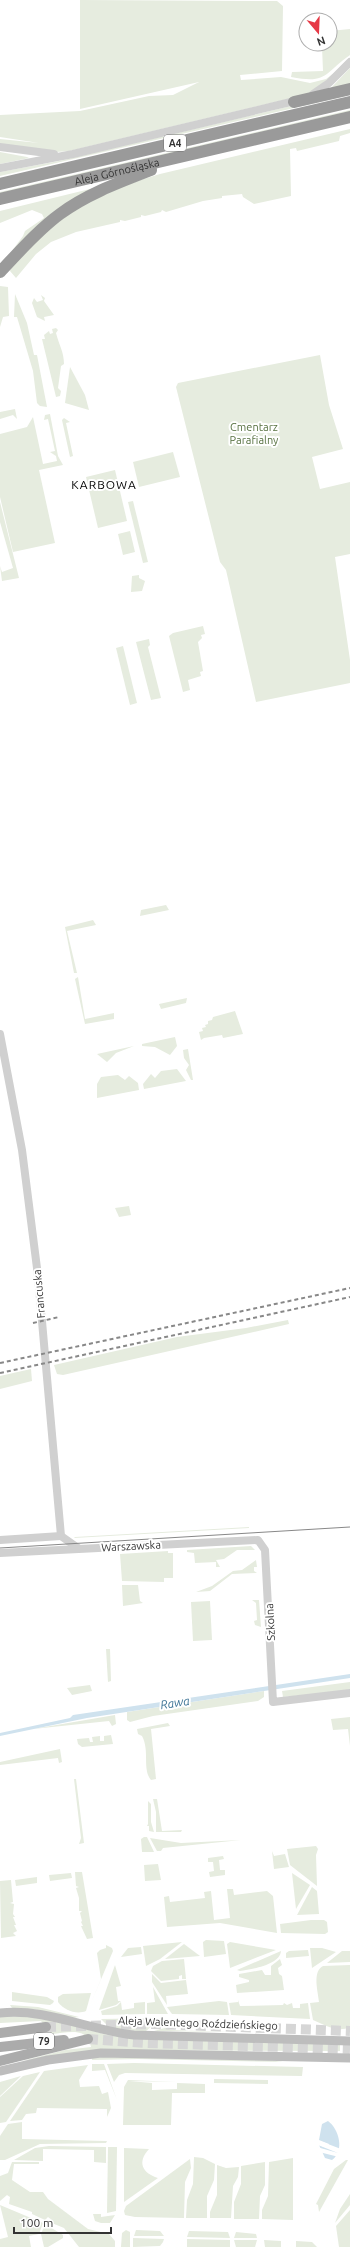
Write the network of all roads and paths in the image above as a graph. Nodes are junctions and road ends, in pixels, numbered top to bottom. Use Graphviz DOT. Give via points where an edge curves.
graph roads {
  1 [pos="350,62"];
  2 [pos="350,89"];
  3 [pos="294,102"];
  4 [pos="350,102"];
  5 [pos="350,117"];
  6 [pos="0,148"];
  7 [pos="73,154"];
  8 [pos="191,154"];
  9 [pos="0,168"];
  10 [pos="0,184"];
  11 [pos="0,199"];
  12 [pos="0,272"];
  13 [pos="0,1034"];
  14 [pos="61,1536"];
  15 [pos="0,1540"];
  16 [pos="261,1542"];
  17 [pos="78,1548"];
  18 [pos="0,1552"];
  19 [pos="350,1693"];
  20 [pos="0,2012"];
  21 [pos="0,2027"];
  22 [pos="46,2028"];
  23 [pos="24,2029"];
  24 [pos="0,2033"];
  25 [pos="350,2041"];
  26 [pos="0,2047"];
  27 [pos="350,2058"];
  28 [pos="0,2061"];
  29 [pos="0,2071"];
  1 -- 3 [label="street" via="322,89"];
  2 -- 3 [label="highway"];
  3 -- 7 [label="street"];
  4 -- 10 [label="highway, Aleja Górnośląska / A4"];
  5 -- 8 [label="highway, Aleja Górnośląska / A4"];
  6 -- 7 [label="street" via="35,153"];
  7 -- 9 [label="street"];
  8 -- 11 [label="highway, Aleja Górnośląska / A4"];
  8 -- 12 [label="highway" via="122,181 78,203 40,230"];
  13 -- 14 [label="street, Francuska" via="22,1150 38,1276"];
  14 -- 15 [label="street"];
  14 -- 17 [label="street"];
  16 -- 17 [label="street, Warszawska" via="255,1539"];
  16 -- 19 [label="street, Szkolna" via="265,1550 273,1699"];
  17 -- 18 [label="street, Warszawska"];
  20 -- 25 [label="main road, Aleja Walentego Roździeńskiego" via="37,2013 134,2035"];
  21 -- 23 [label="main road"];
  22 -- 23 [label="main road, 79"];
  23 -- 24 [label="main road, 79"];
  26 -- 28 [label="main road, 79" via="88,2039"];
  27 -- 29 [label="main road" via="101,2053 48,2060"];
}
